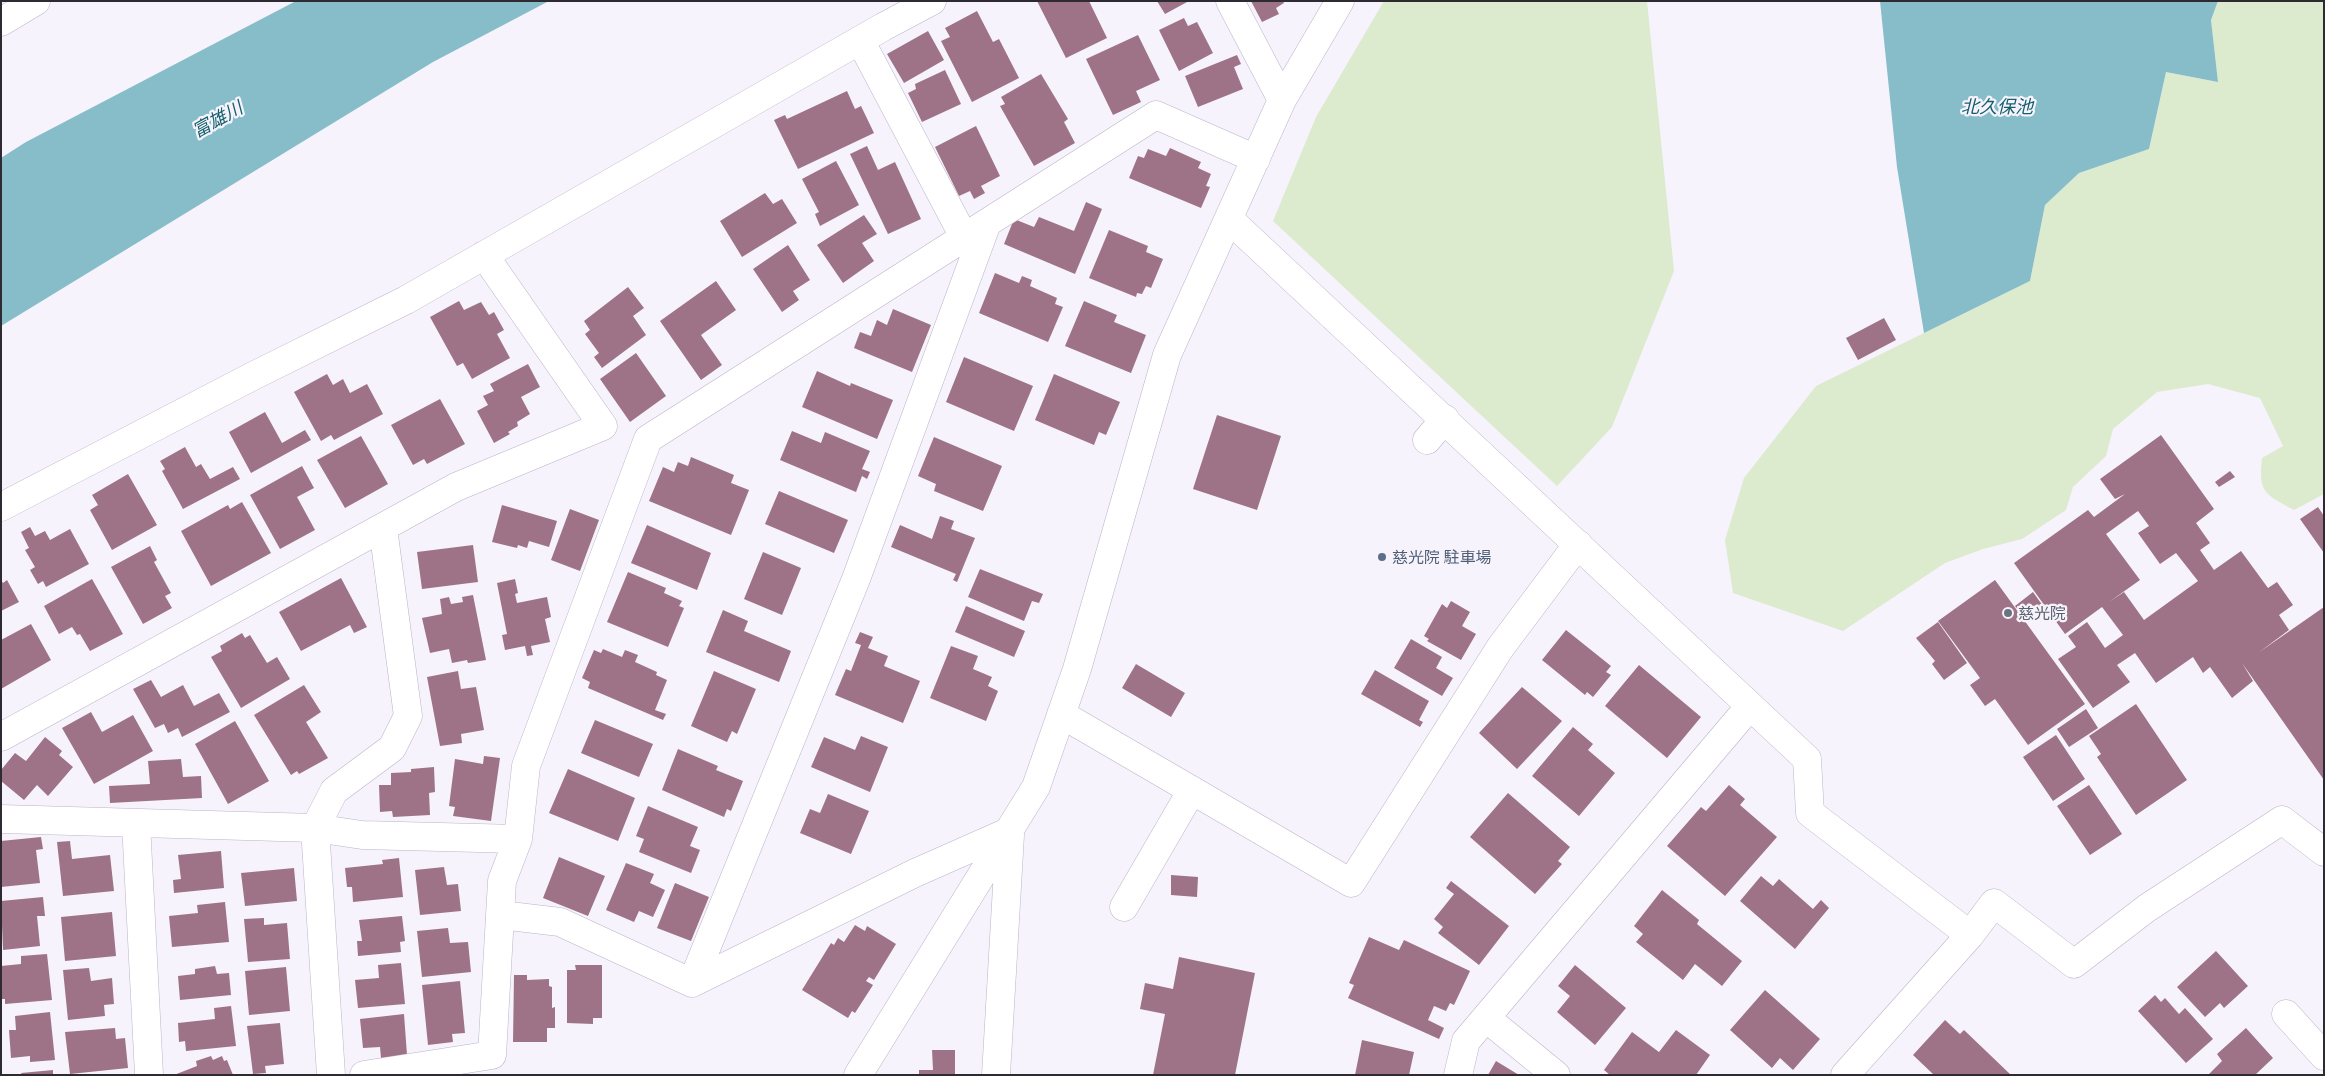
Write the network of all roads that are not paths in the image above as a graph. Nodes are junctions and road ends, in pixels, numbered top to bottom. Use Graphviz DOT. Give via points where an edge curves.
graph roads {
  1 [pos="36,1"];
  2 [pos="932,1"];
  3 [pos="1230,1"];
  4 [pos="1340,1"];
  5 [pos="1,22"];
  6 [pos="860,40"];
  7 [pos="1282,100"];
  8 [pos="1256,159"];
  9 [pos="1229,219"];
  10 [pos="987,222"];
  11 [pos="964,237"];
  12 [pos="484,255"];
  13 [pos="1445,419"];
  14 [pos="1427,440"];
  15 [pos="1,507"];
  16 [pos="383,528"];
  17 [pos="1578,544"];
  18 [pos="1750,706"];
  19 [pos="1061,714"];
  20 [pos="1,737"];
  21 [pos="1192,790"];
  22 [pos="1,819"];
  23 [pos="136,823"];
  24 [pos="315,828"];
  25 [pos="1010,831"];
  26 [pos="518,839"];
  27 [pos="2324,852"];
  28 [pos="1124,907"];
  29 [pos="501,915"];
  30 [pos="1976,926"];
  31 [pos="692,982"];
  32 [pos="2286,1014"];
  33 [pos="1486,1018"];
  34 [pos="2324,1056"];
  35 [pos="423,1070"];
  36 [pos="149,1075"];
  37 [pos="331,1075"];
  38 [pos="364,1075"];
  39 [pos="858,1075"];
  40 [pos="996,1075"];
  41 [pos="1458,1075"];
  42 [pos="1556,1075"];
  43 [pos="1845,1075"];
  1 -- 5 [label="street"];
  2 -- 6 [label="street"];
  3 -- 7 [label="street"];
  4 -- 7 [label="street"];
  6 -- 11 [label="street"];
  6 -- 12 [label="street"];
  7 -- 8 [label="street"];
  8 -- 9 [label="street"];
  8 -- 10 [label="street" via="1156,114"];
  9 -- 13 [label="street"];
  9 -- 19 [label="street" via="1167,355 1077,669"];
  10 -- 11 [label="street"];
  10 -- 31 [label="street" via="856,579"];
  11 -- 26 [label="street" via="648,439 526,766"];
  12 -- 15 [label="street" via="406,300"];
  12 -- 16 [label="street" via="603,426 456,488"];
  13 -- 14 [label="street"];
  13 -- 17 [label="street"];
  16 -- 20 [label="street"];
  16 -- 24 [label="street" via="408,716 392,748 334,791"];
  17 -- 18 [label="street"];
  17 -- 21 [label="street" via="1500,648 1351,883"];
  18 -- 30 [label="street" via="1807,759 1810,813"];
  18 -- 33 [label="street"];
  19 -- 21 [label="street"];
  19 -- 25 [label="street" via="1036,787"];
  21 -- 28 [label="street"];
  22 -- 23 [label="street"];
  23 -- 24 [label="street"];
  23 -- 36 [label="street"];
  24 -- 26 [label="street" via="362,835"];
  24 -- 37 [label="street"];
  25 -- 31 [label="street" via="915,873"];
  25 -- 39 [label="street"];
  25 -- 40 [label="street"];
  26 -- 29 [label="street" via="502,881"];
  27 -- 30 [label="street" via="2282,820 2147,908 2074,964 1994,903"];
  29 -- 31 [label="street" via="560,922"];
  29 -- 35 [label="street" via="492,1055"];
  30 -- 43 [label="street"];
  32 -- 34 [label="street"];
  33 -- 41 [label="street" via="1466,1041"];
  33 -- 42 [label="street"];
  35 -- 38 [label="street"];
}
